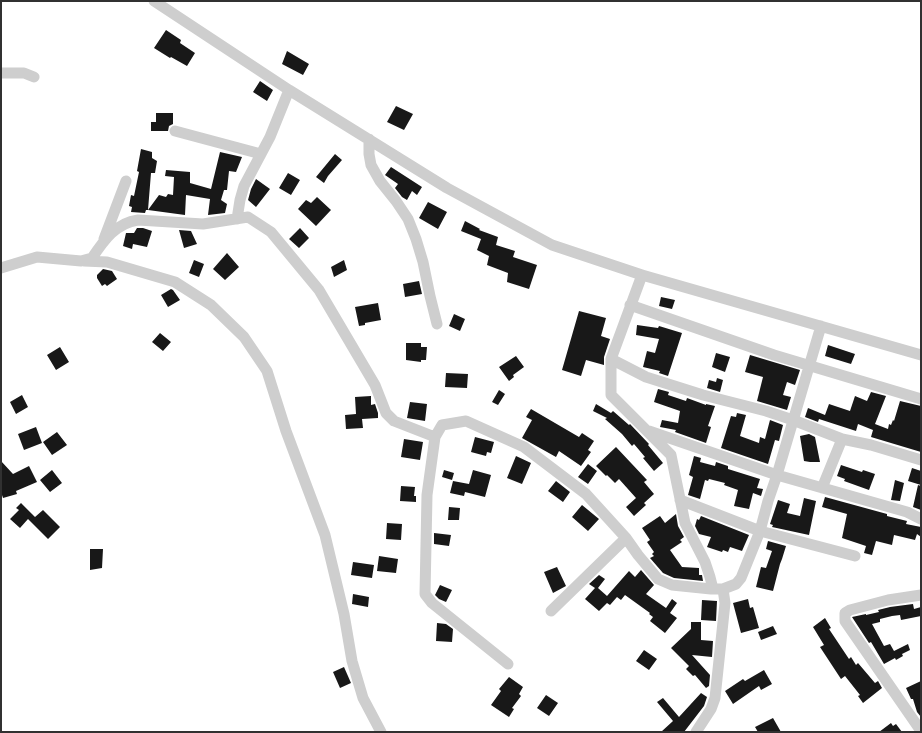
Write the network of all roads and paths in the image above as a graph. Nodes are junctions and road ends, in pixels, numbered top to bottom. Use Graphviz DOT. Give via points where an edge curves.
graph roads {
  1 [pos="154,1"];
  2 [pos="1,73"];
  3 [pos="34,77"];
  4 [pos="289,90"];
  5 [pos="175,131"];
  6 [pos="369,140"];
  7 [pos="261,154"];
  8 [pos="126,181"];
  9 [pos="237,219"];
  10 [pos="103,241"];
  11 [pos="81,261"];
  12 [pos="1,268"];
  13 [pos="642,275"];
  14 [pos="630,306"];
  15 [pos="437,324"];
  16 [pos="821,326"];
  17 [pos="921,355"];
  18 [pos="611,359"];
  19 [pos="809,364"];
  20 [pos="921,399"];
  21 [pos="793,420"];
  22 [pos="645,429"];
  23 [pos="435,437"];
  24 [pos="842,439"];
  25 [pos="921,460"];
  26 [pos="777,475"];
  27 [pos="822,488"];
  28 [pos="680,500"];
  29 [pos="921,520"];
  30 [pos="760,531"];
  31 [pos="626,538"];
  32 [pos="856,556"];
  33 [pos="718,589"];
  34 [pos="921,595"];
  35 [pos="551,611"];
  36 [pos="508,664"];
  37 [pos="921,731"];
  38 [pos="381,732"];
  39 [pos="696,732"];
  1 -- 4 [label="street"];
  2 -- 3 [label="street" via="24,73"];
  4 -- 6 [label="street"];
  4 -- 7 [label="street"];
  5 -- 7 [label="street"];
  6 -- 13 [label="street" via="447,188 552,245"];
  6 -- 15 [label="street" via="371,165 408,219 416,239"];
  7 -- 9 [label="street" via="244,186"];
  8 -- 10 [label="street"];
  9 -- 10 [label="street" via="203,224 129,221"];
  9 -- 23 [label="street" via="248,217 271,232 319,290 375,385 386,413 394,422"];
  10 -- 11 [label="street" via="92,258"];
  11 -- 12 [label="street" via="37,257"];
  11 -- 38 [label="street" via="107,262 175,282 211,305 244,337 267,371 325,535 352,661 364,698"];
  13 -- 14 [label="street"];
  13 -- 16 [label="street"];
  14 -- 18 [label="street"];
  14 -- 19 [label="street"];
  16 -- 17 [label="street"];
  16 -- 19 [label="street"];
  18 -- 21 [label="street" via="646,377"];
  18 -- 22 [label="street" via="611,395"];
  19 -- 20 [label="street"];
  19 -- 21 [label="street"];
  21 -- 24 [label="street"];
  21 -- 26 [label="street"];
  22 -- 26 [label="street"];
  22 -- 28 [label="street" via="671,455"];
  23 -- 31 [label="street" via="442,425 466,421 524,448 586,494"];
  23 -- 36 [label="street" via="427,495 425,594"];
  24 -- 25 [label="street"];
  24 -- 27 [label="street"];
  26 -- 27 [label="street"];
  26 -- 30 [label="street"];
  27 -- 29 [label="street" via="907,512"];
  28 -- 30 [label="street"];
  28 -- 33 [label="street" via="685,523"];
  30 -- 32 [label="street"];
  30 -- 33 [label="street" via="741,578 736,584"];
  31 -- 33 [label="street" via="658,579 672,585"];
  31 -- 35 [label="street"];
  33 -- 39 [label="street" via="725,603 715,698"];
  34 -- 37 [label="street" via="850,610 845,614 845,621"];
}
